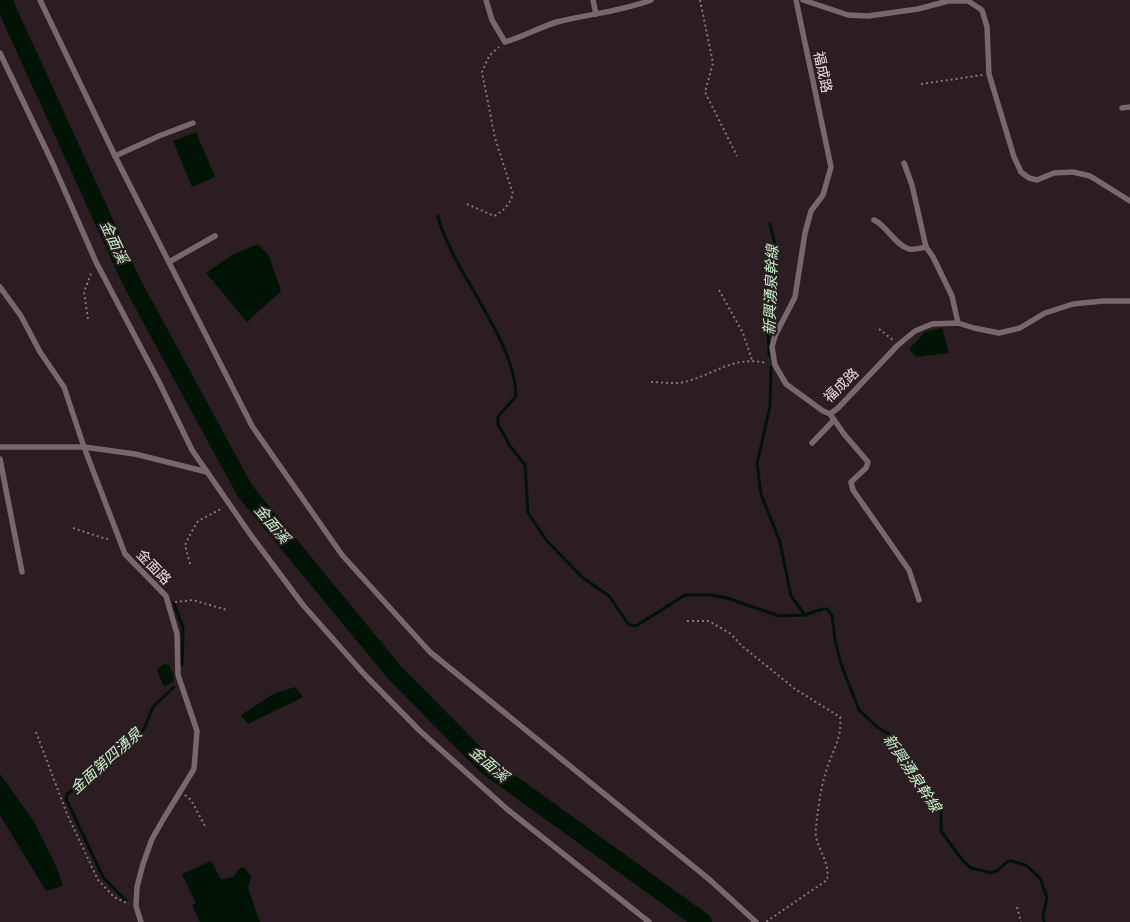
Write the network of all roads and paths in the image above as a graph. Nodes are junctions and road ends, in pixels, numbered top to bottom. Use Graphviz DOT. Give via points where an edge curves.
graph roads {
  1 [pos="40,0"];
  2 [pos="486,0"];
  3 [pos="593,0"];
  4 [pos="651,0"];
  5 [pos="700,0"];
  6 [pos="796,0"];
  7 [pos="803,0"];
  8 [pos="596,14"];
  9 [pos="505,42"];
  10 [pos="0,53"];
  11 [pos="989,74"];
  12 [pos="920,84"];
  13 [pos="1130,107"];
  14 [pos="1122,108"];
  15 [pos="193,123"];
  16 [pos="115,156"];
  17 [pos="737,156"];
  18 [pos="904,163"];
  19 [pos="1130,201"];
  20 [pos="467,204"];
  21 [pos="874,220"];
  22 [pos="215,236"];
  23 [pos="926,247"];
  24 [pos="96,262"];
  25 [pos="169,262"];
  26 [pos="0,287"];
  27 [pos="719,290"];
  28 [pos="1130,301"];
  29 [pos="88,319"];
  30 [pos="958,322"];
  31 [pos="879,329"];
  32 [pos="898,345"];
  33 [pos="752,360"];
  34 [pos="775,365"];
  35 [pos="651,382"];
  36 [pos="830,414"];
  37 [pos="834,420"];
  38 [pos="812,444"];
  39 [pos="0,447"];
  40 [pos="84,447"];
  41 [pos="0,459"];
  42 [pos="207,472"];
  43 [pos="229,506"];
  44 [pos="73,528"];
  45 [pos="118,536"];
  46 [pos="190,564"];
  47 [pos="22,572"];
  48 [pos="919,600"];
  49 [pos="168,603"];
  50 [pos="227,610"];
  51 [pos="687,621"];
  52 [pos="36,732"];
  53 [pos="181,792"];
  54 [pos="205,826"];
  55 [pos="136,906"];
  56 [pos="1016,906"];
  57 [pos="140,922"];
  58 [pos="649,922"];
  59 [pos="756,922"];
  60 [pos="766,922"];
  61 [pos="1021,922"];
  1 -- 16 [label="lane"];
  2 -- 9 [label="lane" via="492,20"];
  3 -- 8 [label="lane"];
  4 -- 8 [label="lane" via="622,10"];
  5 -- 17 [label="path" via="713,63 705,92"];
  6 -- 34 [label="lane, 福成路" via="831,167 823,195 811,210 795,297 775,336 772,347"];
  7 -- 11 [label="lane" via="848,15 868,16 918,9 948,1 968,1 982,10 987,27"];
  8 -- 9 [label="lane" via="555,23"];
  9 -- 20 [label="path" via="489,56 482,72 495,138 513,194 509,205 494,216"];
  10 -- 24 [label="lane"];
  11 -- 12 [label="path"];
  11 -- 19 [label="lane" via="1021,172 1037,180 1054,173 1073,172 1090,176"];
  13 -- 14 [label="lane"];
  15 -- 16 [label="lane"];
  16 -- 25 [label="lane"];
  18 -- 23 [label="lane" via="912,185"];
  21 -- 23 [label="lane" via="910,249"];
  22 -- 25 [label="lane"];
  23 -- 30 [label="lane" via="952,296"];
  24 -- 29 [label="path" via="84,292"];
  24 -- 42 [label="lane" via="192,450"];
  25 -- 59 [label="lane" via="252,426 342,555 430,652 710,880"];
  26 -- 40 [label="lane, 金面路" via="21,316 40,352 64,387"];
  27 -- 33 [label="path" via="743,333"];
  28 -- 30 [label="lane, 福成路" via="1103,300 1073,304 1045,313 1020,328 999,333"];
  30 -- 32 [label="lane, 福成路" via="932,324 915,331"];
  31 -- 32 [label="path"];
  32 -- 36 [label="lane, 福成路"];
  33 -- 34 [label="path"];
  33 -- 35 [label="path" via="736,362 686,382"];
  34 -- 36 [label="lane, 福成路" via="786,384"];
  36 -- 37 [label="lane"];
  37 -- 38 [label="lane"];
  37 -- 48 [label="lane" via="868,462 866,468 851,482 853,490 910,570"];
  39 -- 40 [label="lane"];
  40 -- 42 [label="lane" via="135,454"];
  40 -- 45 [label="lane, 金面路"];
  41 -- 47 [label="lane"];
  42 -- 43 [label="lane"];
  43 -- 46 [label="path" via="198,521 186,545"];
  43 -- 58 [label="lane" via="303,605 364,674 415,726 508,810"];
  44 -- 45 [label="path" via="106,539"];
  45 -- 49 [label="lane, 金面路" via="125,554 166,596"];
  49 -- 50 [label="path" via="193,600"];
  49 -- 53 [label="lane, 金面路" via="177,634 178,675 196,731 194,769"];
  51 -- 60 [label="path" via="709,622 731,634 795,689 840,717 842,728 824,778 815,837 825,856 827,880"];
  52 -- 55 [label="path" via="67,814 98,880 114,897"];
  53 -- 54 [label="path" via="191,800"];
  53 -- 55 [label="lane, 金面路" via="152,839 137,887"];
  55 -- 57 [label="lane, 金面路"];
  56 -- 61 [label="path"];
}
